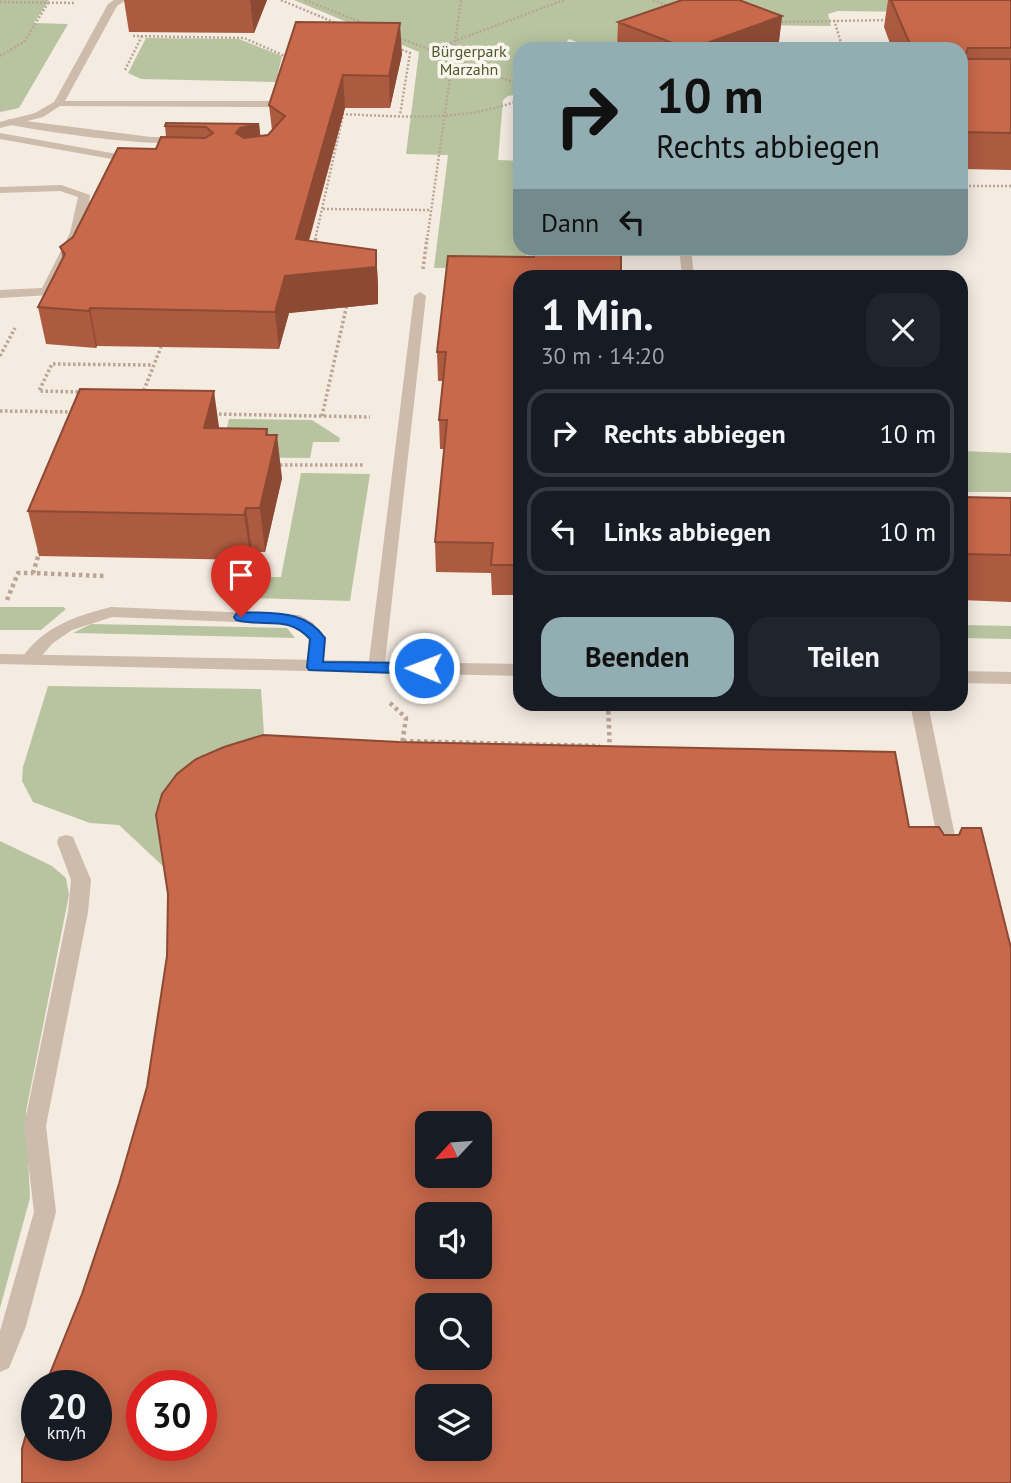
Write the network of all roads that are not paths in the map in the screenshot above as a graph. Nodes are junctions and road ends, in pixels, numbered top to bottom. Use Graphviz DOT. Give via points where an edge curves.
graph roads {
  1 [pos="121,0"];
  2 [pos="58,104"];
  3 [pos="273,104"];
  4 [pos="5,124"];
  5 [pos="0,136"];
  6 [pos="199,141"];
  7 [pos="151,163"];
  8 [pos="0,190"];
  9 [pos="0,293"];
  10 [pos="420,296"];
  11 [pos="0,659"];
  12 [pos="29,659"];
  13 [pos="315,667"];
  14 [pos="376,668"];
  15 [pos="513,670"];
  16 [pos="968,677"];
  17 [pos="1011,678"];
  18 [pos="920,711"];
  19 [pos="947,841"];
  20 [pos="66,842"];
  21 [pos="0,1360"];
  1 -- 2 [label="street" via="113,4"];
  2 -- 3 [label="street"];
  2 -- 4 [label="street" via="39,115"];
  4 -- 6 [label="street"];
  5 -- 7 [label="street"];
  8 -- 9 [label="street" via="61,188 84,195 84,208 46,292"];
  10 -- 14 [label="street"];
  11 -- 12 [label="street"];
  12 -- 13 [label="street"];
  12 -- 13 [label="street" via="66,626 111,612 293,619 318,638"];
  13 -- 14 [label="street"];
  14 -- 15 [label="street"];
  16 -- 17 [label="street"];
  18 -- 19 [label="street"];
  20 -- 21 [label="street" via="81,880 35,1126 46,1212"];
}
